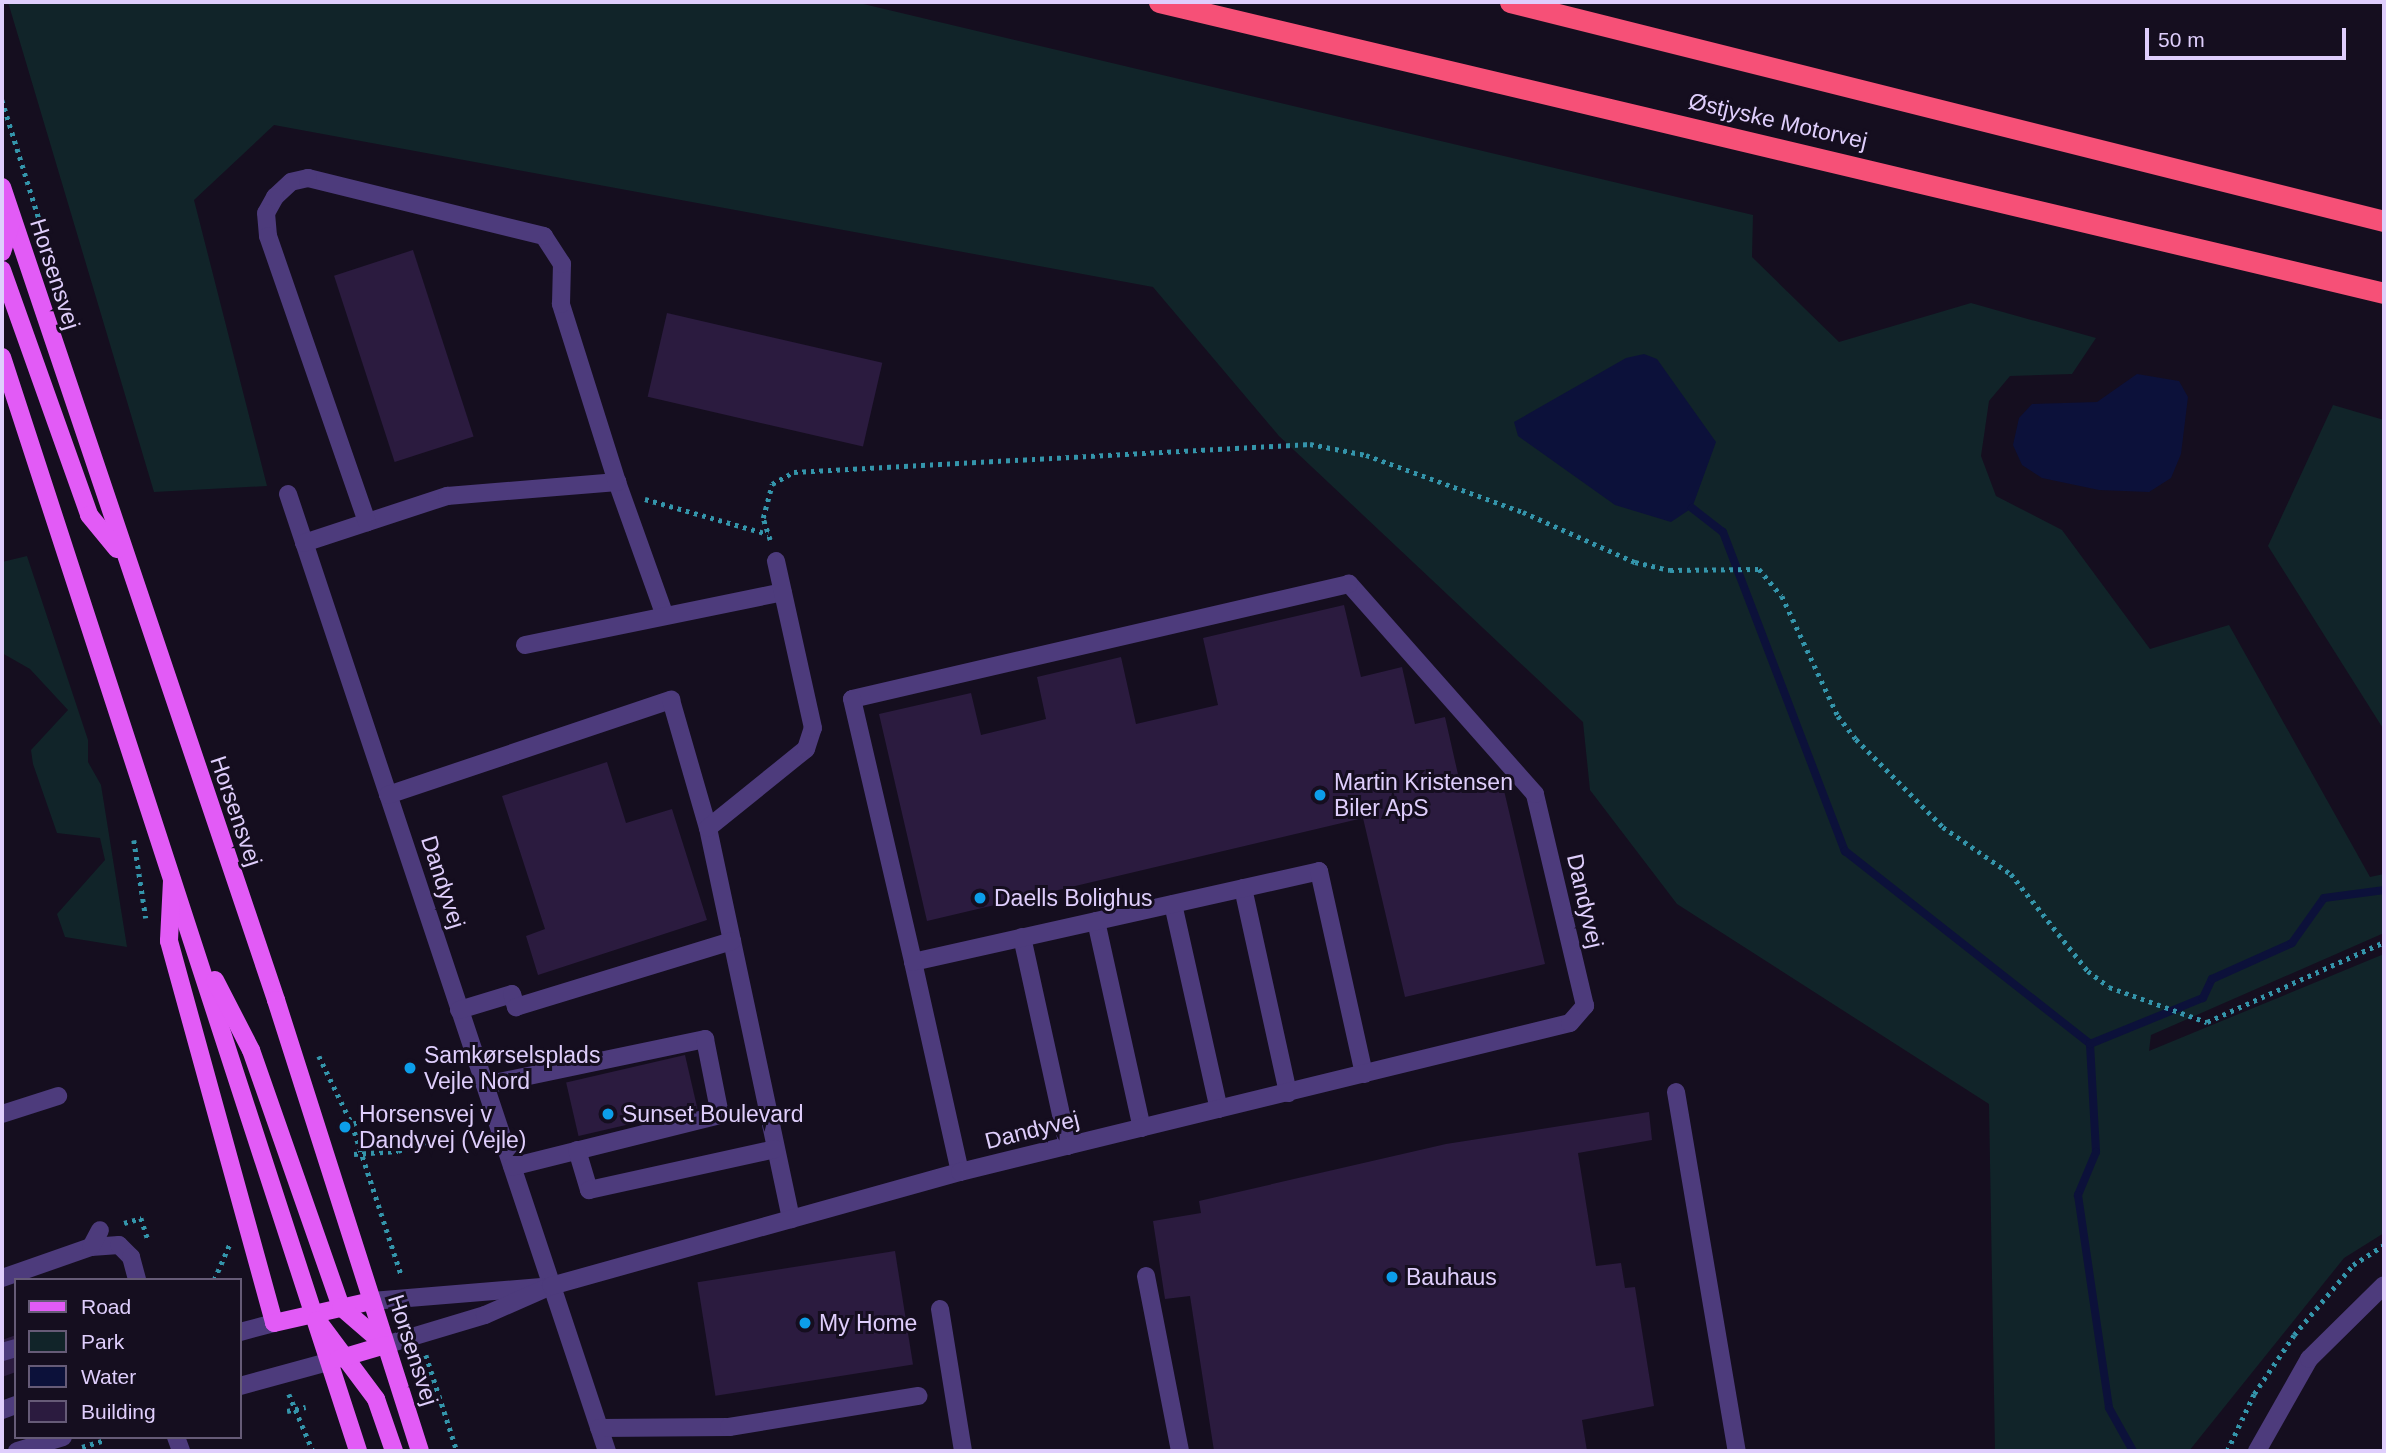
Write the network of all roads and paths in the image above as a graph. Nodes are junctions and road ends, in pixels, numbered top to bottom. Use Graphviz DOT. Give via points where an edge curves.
graph roads {
  1 [pos="1159,2"];
  2 [pos="1510,2"];
  3 [pos="2,187"];
  4 [pos="2384,220"];
  5 [pos="12,222"];
  6 [pos="2,252"];
  7 [pos="2,270"];
  8 [pos="2384,293"];
  9 [pos="2,357"];
  10 [pos="617,482"];
  11 [pos="288,494"];
  12 [pos="367,522"];
  13 [pos="768,534"];
  14 [pos="304,543"];
  15 [pos="124,557"];
  16 [pos="776,561"];
  17 [pos="783,592"];
  18 [pos="664,616"];
  19 [pos="525,645"];
  20 [pos="388,795"];
  21 [pos="708,828"];
  22 [pos="172,869"];
  23 [pos="1243,888"];
  24 [pos="1173,904"];
  25 [pos="1096,921"];
  26 [pos="1021,937"];
  27 [pos="193,938"];
  28 [pos="732,941"];
  29 [pos="2384,942"];
  30 [pos="913,962"];
  31 [pos="459,1010"];
  32 [pos="315,1048"];
  33 [pos="1364,1074"];
  34 [pos="485,1085"];
  35 [pos="1676,1092"];
  36 [pos="1288,1093"];
  37 [pos="58,1096"];
  38 [pos="1219,1110"];
  39 [pos="2,1114"];
  40 [pos="360,1121"];
  41 [pos="352,1124"];
  42 [pos="345,1126"];
  43 [pos="1142,1128"];
  44 [pos="432,1140"];
  45 [pos="1068,1146"];
  46 [pos="776,1149"];
  47 [pos="577,1150"];
  48 [pos="354,1154"];
  49 [pos="362,1154"];
  50 [pos="512,1167"];
  51 [pos="960,1172"];
  52 [pos="791,1219"];
  53 [pos="100,1230"];
  54 [pos="232,1239"];
  55 [pos="92,1247"];
  56 [pos="1146,1276"];
  57 [pos="2,1278"];
  58 [pos="136,1278"];
  59 [pos="215,1278"];
  60 [pos="2384,1285"];
  61 [pos="551,1286"];
  62 [pos="407,1295"];
  63 [pos="372,1301"];
  64 [pos="341,1307"];
  65 [pos="940,1308"];
  66 [pos="311,1313"];
  67 [pos="274,1323"];
  68 [pos="242,1331"];
  69 [pos="420,1337"];
  70 [pos="385,1345"];
  71 [pos="347,1356"];
  72 [pos="328,1362"];
  73 [pos="242,1385"];
  74 [pos="918,1396"];
  75 [pos="306,1407"];
  76 [pos="287,1411"];
  77 [pos="599,1429"];
  78 [pos="56,1439"];
  79 [pos="17,1451"];
  80 [pos="358,1451"];
  81 [pos="394,1451"];
  82 [pos="420,1451"];
  83 [pos="457,1451"];
  84 [pos="607,1451"];
  85 [pos="963,1451"];
  86 [pos="1180,1451"];
  87 [pos="1737,1451"];
  88 [pos="2257,1451"];
  1 -- 8 [label="highway, Østjyske Motorvej"];
  2 -- 4 [label="highway"];
  3 -- 5 [label="main road, Horsensvej"];
  5 -- 6 [label="main road"];
  5 -- 15 [label="main road, Horsensvej"];
  7 -- 15 [label="main road" via="89,515"];
  9 -- 22 [label="main road"];
  10 -- 12 [label="street" via="447,496"];
  10 -- 12 [label="street" via="561,304 562,264 544,236 308,178 291,181 266,213 268,236"];
  10 -- 13 [label="path" via="642,499"];
  10 -- 18 [label="street"];
  11 -- 14 [label="street, Dandyvej"];
  12 -- 14 [label="street"];
  13 -- 16 [label="path"];
  13 -- 29 [label="path" via="763,518 772,484 794,472 1310,444 1366,455 1635,562 1670,570 1759,569 1782,596 1838,716 1856,738 1943,827 2011,874 2088,971 2158,1008 2207,1022"];
  14 -- 20 [label="street, Dandyvej"];
  15 -- 63 [label="main road, Horsensvej"];
  16 -- 17 [label="street"];
  17 -- 18 [label="street"];
  17 -- 21 [label="street" via="813,728 806,749"];
  18 -- 19 [label="street"];
  20 -- 21 [label="street" via="671,700"];
  20 -- 31 [label="street, Dandyvej"];
  21 -- 28 [label="street"];
  22 -- 27 [label="main road"];
  22 -- 67 [label="main road" via="169,941"];
  23 -- 24 [label="street"];
  23 -- 33 [label="street" via="1319,871"];
  23 -- 36 [label="street"];
  24 -- 25 [label="street"];
  24 -- 38 [label="street"];
  25 -- 26 [label="street"];
  25 -- 43 [label="street"];
  26 -- 30 [label="street"];
  26 -- 45 [label="street"];
  27 -- 64 [label="main road" via="251,1050"];
  27 -- 66 [label="main road"];
  28 -- 31 [label="street" via="516,1007 512,994"];
  28 -- 46 [label="street"];
  30 -- 33 [label="street, Dandyvej" via="852,699 1349,584 1535,794 1585,1006 1570,1024"];
  30 -- 51 [label="street"];
  31 -- 34 [label="street, Dandyvej"];
  32 -- 41 [label="path"];
  33 -- 36 [label="street, Dandyvej"];
  34 -- 47 [label="street" via="705,1038 720,1115"];
  34 -- 50 [label="street, Dandyvej"];
  35 -- 87 [label="street"];
  36 -- 38 [label="street, Dandyvej"];
  37 -- 39 [label="street"];
  38 -- 43 [label="street, Dandyvej"];
  40 -- 41 [label="path"];
  41 -- 42 [label="path"];
  41 -- 49 [label="path"];
  43 -- 45 [label="street, Dandyvej"];
  44 -- 49 [label="path"];
  45 -- 51 [label="street, Dandyvej"];
  46 -- 47 [label="street" via="589,1190"];
  46 -- 52 [label="street"];
  47 -- 50 [label="street"];
  48 -- 49 [label="path"];
  49 -- 62 [label="path"];
  50 -- 61 [label="street, Dandyvej"];
  51 -- 52 [label="street, Dandyvej"];
  52 -- 61 [label="street, Dandyvej"];
  53 -- 55 [label="street"];
  54 -- 59 [label="path"];
  55 -- 57 [label="street"];
  55 -- 58 [label="street" via="119,1245 131,1257"];
  56 -- 86 [label="street"];
  60 -- 88 [label="street" via="2309,1359"];
  61 -- 62 [label="street, Dandyvej"];
  61 -- 69 [label="street, Dandyvej"];
  61 -- 77 [label="street, Dandyvej"];
  62 -- 63 [label="street, Dandyvej"];
  63 -- 64 [label="main road"];
  63 -- 70 [label="main road, Horsensvej"];
  64 -- 66 [label="main road"];
  64 -- 70 [label="main road"];
  65 -- 85 [label="street"];
  66 -- 67 [label="main road"];
  66 -- 71 [label="main road"];
  66 -- 72 [label="main road"];
  67 -- 68 [label="street"];
  69 -- 70 [label="street, Dandyvej"];
  69 -- 83 [label="path"];
  70 -- 71 [label="main road"];
  70 -- 82 [label="main road, Horsensvej"];
  71 -- 72 [label="main road"];
  71 -- 81 [label="main road" via="376,1399"];
  72 -- 73 [label="street"];
  72 -- 80 [label="main road"];
  74 -- 77 [label="street" via="729,1427"];
  75 -- 76 [label="path"];
  77 -- 84 [label="street, Dandyvej"];
  78 -- 79 [label="street"];
}
